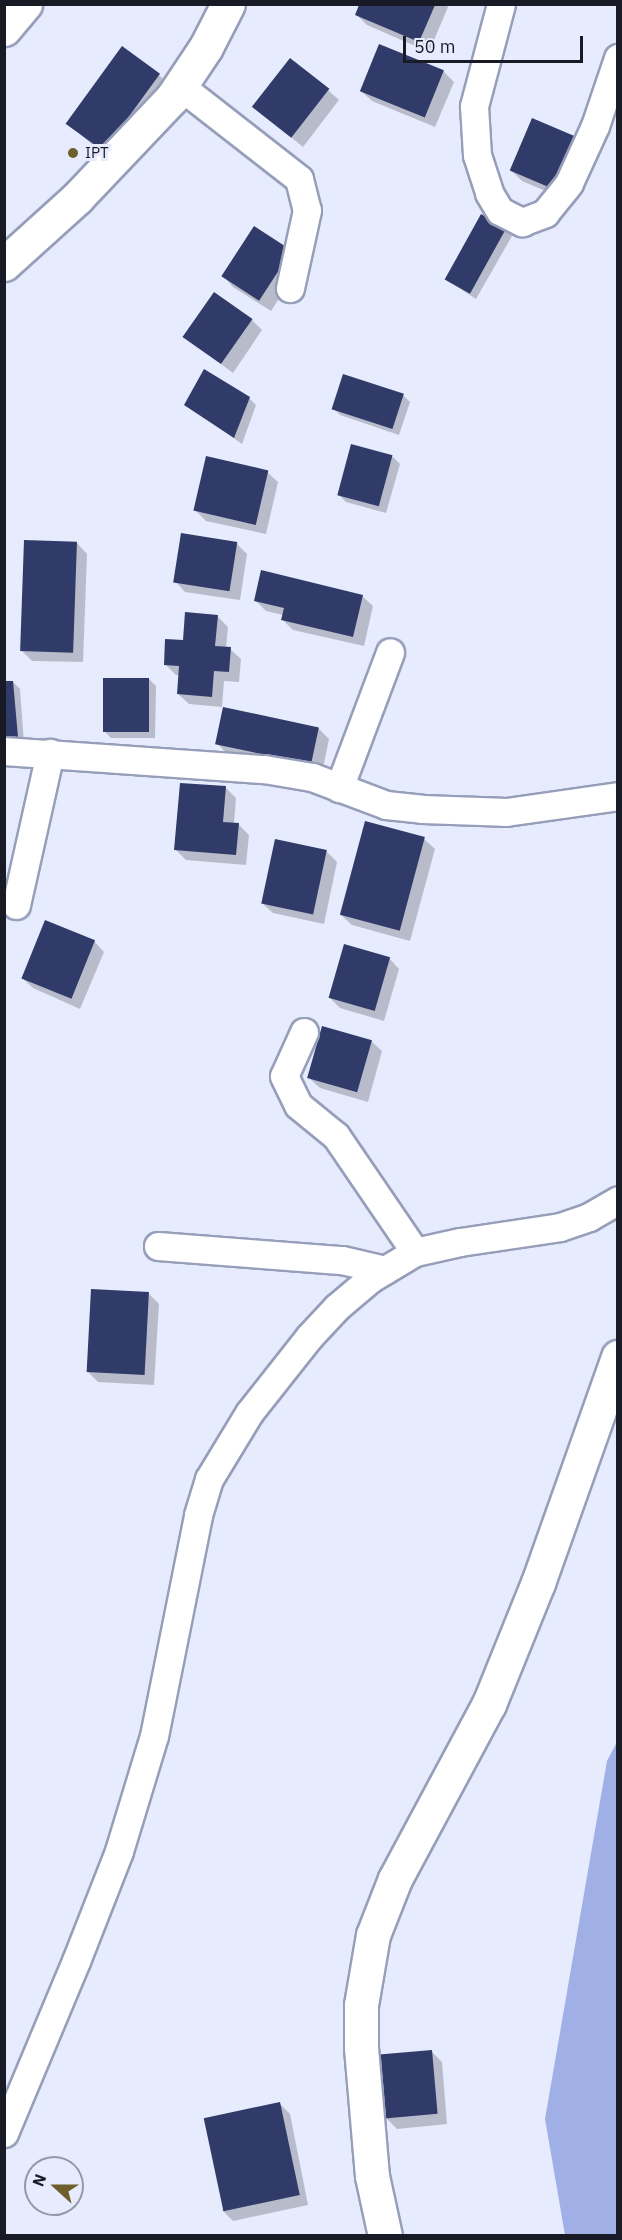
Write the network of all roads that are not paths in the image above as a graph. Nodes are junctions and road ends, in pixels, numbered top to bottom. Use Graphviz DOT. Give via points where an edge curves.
graph roads {
  1 [pos="25,4"];
  2 [pos="228,4"];
  3 [pos="501,4"];
  4 [pos="4,29"];
  5 [pos="618,58"];
  6 [pos="180,86"];
  7 [pos="4,264"];
  8 [pos="290,288"];
  9 [pos="390,652"];
  10 [pos="4,751"];
  11 [pos="50,753"];
  12 [pos="339,788"];
  13 [pos="618,796"];
  14 [pos="16,906"];
  15 [pos="304,1032"];
  16 [pos="618,1200"];
  17 [pos="158,1246"];
  18 [pos="415,1252"];
  19 [pos="385,1270"];
  20 [pos="618,1357"];
  21 [pos="4,2133"];
  22 [pos="385,2235"];
  1 -- 4 [label="main road"];
  2 -- 6 [label="main road"];
  3 -- 5 [label="street" via="474,106 477,155 489,193 500,211 522,222 545,213 569,183 595,126"];
  6 -- 7 [label="main road" via="77,198"];
  6 -- 8 [label="street" via="299,179 307,210"];
  9 -- 12 [label="street"];
  10 -- 11 [label="street"];
  11 -- 12 [label="street" via="264,769 312,777"];
  11 -- 14 [label="street"];
  12 -- 13 [label="street" via="386,806 462,812 506,812"];
  15 -- 18 [label="street" via="284,1076 298,1106 336,1136"];
  16 -- 18 [label="street" via="589,1217 560,1227"];
  17 -- 19 [label="street" via="342,1260"];
  18 -- 19 [label="street"];
  19 -- 21 [label="street" via="337,1307 309,1336 249,1413 209,1479 198,1515 154,1736 119,1851"];
  20 -- 22 [label="main road" via="538,1583 489,1704 395,1879 373,1935 361,2005 362,2047 372,2176"];
}
